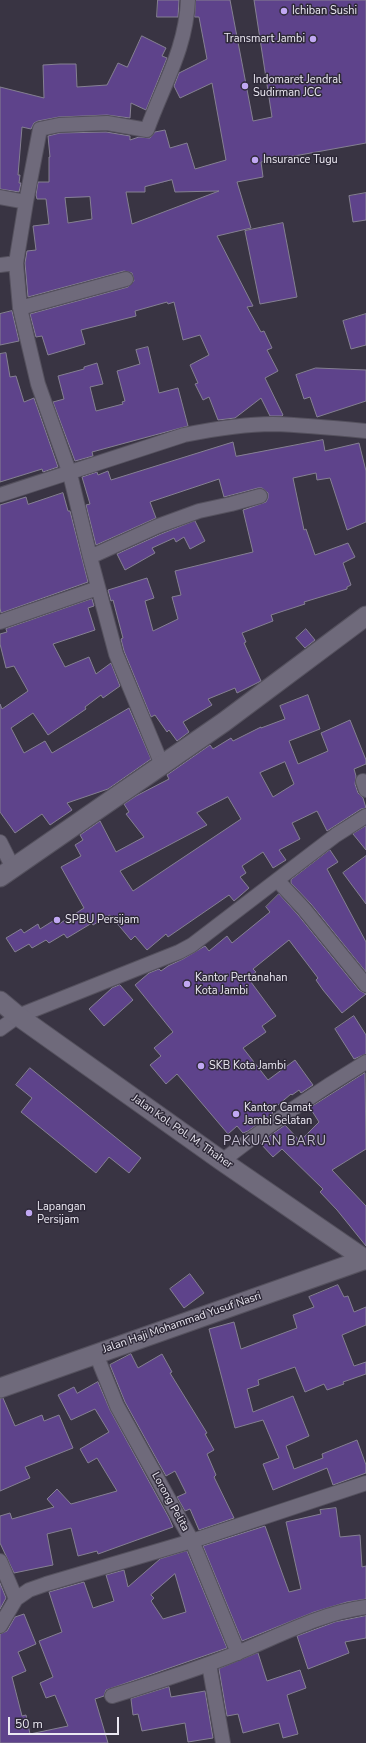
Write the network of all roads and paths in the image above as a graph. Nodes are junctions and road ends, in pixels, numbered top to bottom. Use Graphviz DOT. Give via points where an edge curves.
graph roads {
  1 [pos="188,0"];
  2 [pos="0,198"];
  3 [pos="26,202"];
  4 [pos="16,263"];
  5 [pos="0,265"];
  6 [pos="126,279"];
  7 [pos="20,308"];
  8 [pos="366,431"];
  9 [pos="70,474"];
  10 [pos="0,495"];
  11 [pos="260,496"];
  12 [pos="90,557"];
  13 [pos="98,588"];
  14 [pos="366,616"];
  15 [pos="0,622"];
  16 [pos="162,765"];
  17 [pos="366,816"];
  18 [pos="0,842"];
  19 [pos="7,873"];
  20 [pos="278,881"];
  21 [pos="366,985"];
  22 [pos="0,1001"];
  23 [pos="18,1016"];
  24 [pos="0,1029"];
  25 [pos="366,1062"];
  26 [pos="222,1161"];
  27 [pos="366,1260"];
  28 [pos="96,1354"];
  29 [pos="0,1388"];
  30 [pos="366,1483"];
  31 [pos="192,1541"];
  32 [pos="0,1561"];
  33 [pos="16,1598"];
  34 [pos="366,1607"];
  35 [pos="0,1626"];
  36 [pos="238,1653"];
  37 [pos="209,1664"];
  38 [pos="112,1696"];
  39 [pos="223,1743"];
  1 -- 3 [label="street" via="188,17 180,51 147,130 108,123 59,125 40,129"];
  2 -- 3 [label="street"];
  3 -- 4 [label="street"];
  4 -- 5 [label="street"];
  4 -- 7 [label="street"];
  6 -- 7 [label="street"];
  7 -- 9 [label="street" via="38,384"];
  8 -- 9 [label="street" via="273,424 211,430 184,435"];
  9 -- 10 [label="street"];
  9 -- 12 [label="street"];
  11 -- 12 [label="street" via="199,511 158,526"];
  12 -- 13 [label="street"];
  13 -- 15 [label="street"];
  13 -- 16 [label="street" via="116,654"];
  14 -- 16 [label="street"];
  16 -- 19 [label="street"];
  17 -- 20 [label="street" via="336,835"];
  18 -- 19 [label="street"];
  20 -- 21 [label="street"];
  20 -- 23 [label="street" via="205,937 179,952"];
  22 -- 23 [label="street, Jalan Kol. Pol. M. Thaher"];
  23 -- 24 [label="street"];
  23 -- 26 [label="street, Jalan Kol. Pol. M. Thaher"];
  25 -- 26 [label="street" via="339,1078"];
  26 -- 27 [label="street, Jalan Kol. Pol. M. Thaher"];
  27 -- 28 [label="street, Jalan Haji Mohammad Yusuf Nasri"];
  28 -- 29 [label="street, Jalan Haji Mohammad Yusuf Nasri"];
  28 -- 31 [label="street, Lorong Pelita" via="117,1406"];
  30 -- 31 [label="street"];
  31 -- 33 [label="street" via="46,1584"];
  31 -- 36 [label="street, Lorong Pelita"];
  32 -- 33 [label="street"];
  33 -- 35 [label="street"];
  34 -- 36 [label="street" via="343,1611"];
  36 -- 37 [label="street"];
  37 -- 38 [label="street"];
  37 -- 39 [label="street"];
}
